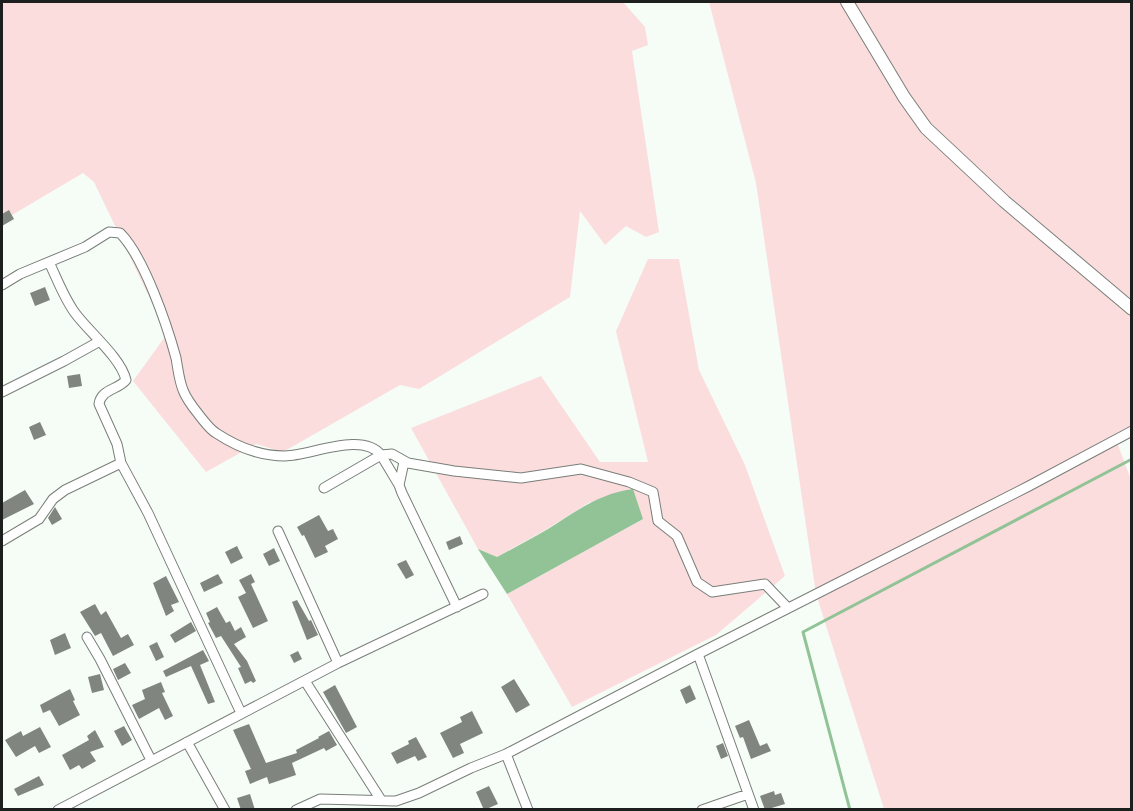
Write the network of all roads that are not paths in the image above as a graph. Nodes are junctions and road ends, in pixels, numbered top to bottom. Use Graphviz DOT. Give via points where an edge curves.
graph roads {
  1 [pos="847,2"];
  2 [pos="49,262"];
  3 [pos="2,285"];
  4 [pos="1131,309"];
  5 [pos="100,341"];
  6 [pos="2,392"];
  7 [pos="1131,431"];
  8 [pos="381,454"];
  9 [pos="404,462"];
  10 [pos="121,463"];
  11 [pos="399,485"];
  12 [pos="324,488"];
  13 [pos="278,531"];
  14 [pos="2,541"];
  15 [pos="483,594"];
  16 [pos="457,607"];
  17 [pos="788,608"];
  18 [pos="87,638"];
  19 [pos="698,654"];
  20 [pos="338,663"];
  21 [pos="305,681"];
  22 [pos="241,713"];
  23 [pos="187,742"];
  24 [pos="506,754"];
  25 [pos="151,760"];
  26 [pos="748,794"];
  27 [pos="381,800"];
  28 [pos="58,810"];
  29 [pos="225,810"];
  30 [pos="296,810"];
  31 [pos="528,810"];
  32 [pos="702,810"];
  33 [pos="753,810"];
  1 -- 4 [label="main road" via="926,128 1004,201"];
  2 -- 3 [label="street"];
  2 -- 5 [label="street" via="74,311"];
  2 -- 8 [label="street" via="85,247 109,231 120,233 156,297 183,391 213,432 254,452 286,456 368,445"];
  5 -- 6 [label="street"];
  5 -- 10 [label="street" via="126,380 105,393 99,404"];
  7 -- 17 [label="street"];
  8 -- 9 [label="street" via="392,454"];
  8 -- 11 [label="street"];
  8 -- 12 [label="street"];
  9 -- 11 [label="street"];
  9 -- 17 [label="street" via="520,478 581,469 629,482 653,492 658,521 677,536 698,582 712,592 765,584"];
  10 -- 14 [label="street" via="65,490 39,519"];
  10 -- 22 [label="street"];
  11 -- 16 [label="street"];
  13 -- 20 [label="street"];
  15 -- 16 [label="street"];
  16 -- 20 [label="street"];
  17 -- 19 [label="street"];
  18 -- 25 [label="street"];
  19 -- 24 [label="street"];
  19 -- 26 [label="street"];
  20 -- 21 [label="street"];
  21 -- 22 [label="street"];
  21 -- 27 [label="street"];
  22 -- 23 [label="street"];
  23 -- 25 [label="street"];
  23 -- 29 [label="street"];
  24 -- 27 [label="street" via="419,793 396,801"];
  24 -- 31 [label="street"];
  25 -- 28 [label="street"];
  26 -- 32 [label="street"];
  26 -- 33 [label="street"];
  27 -- 30 [label="street" via="320,799"];
}
